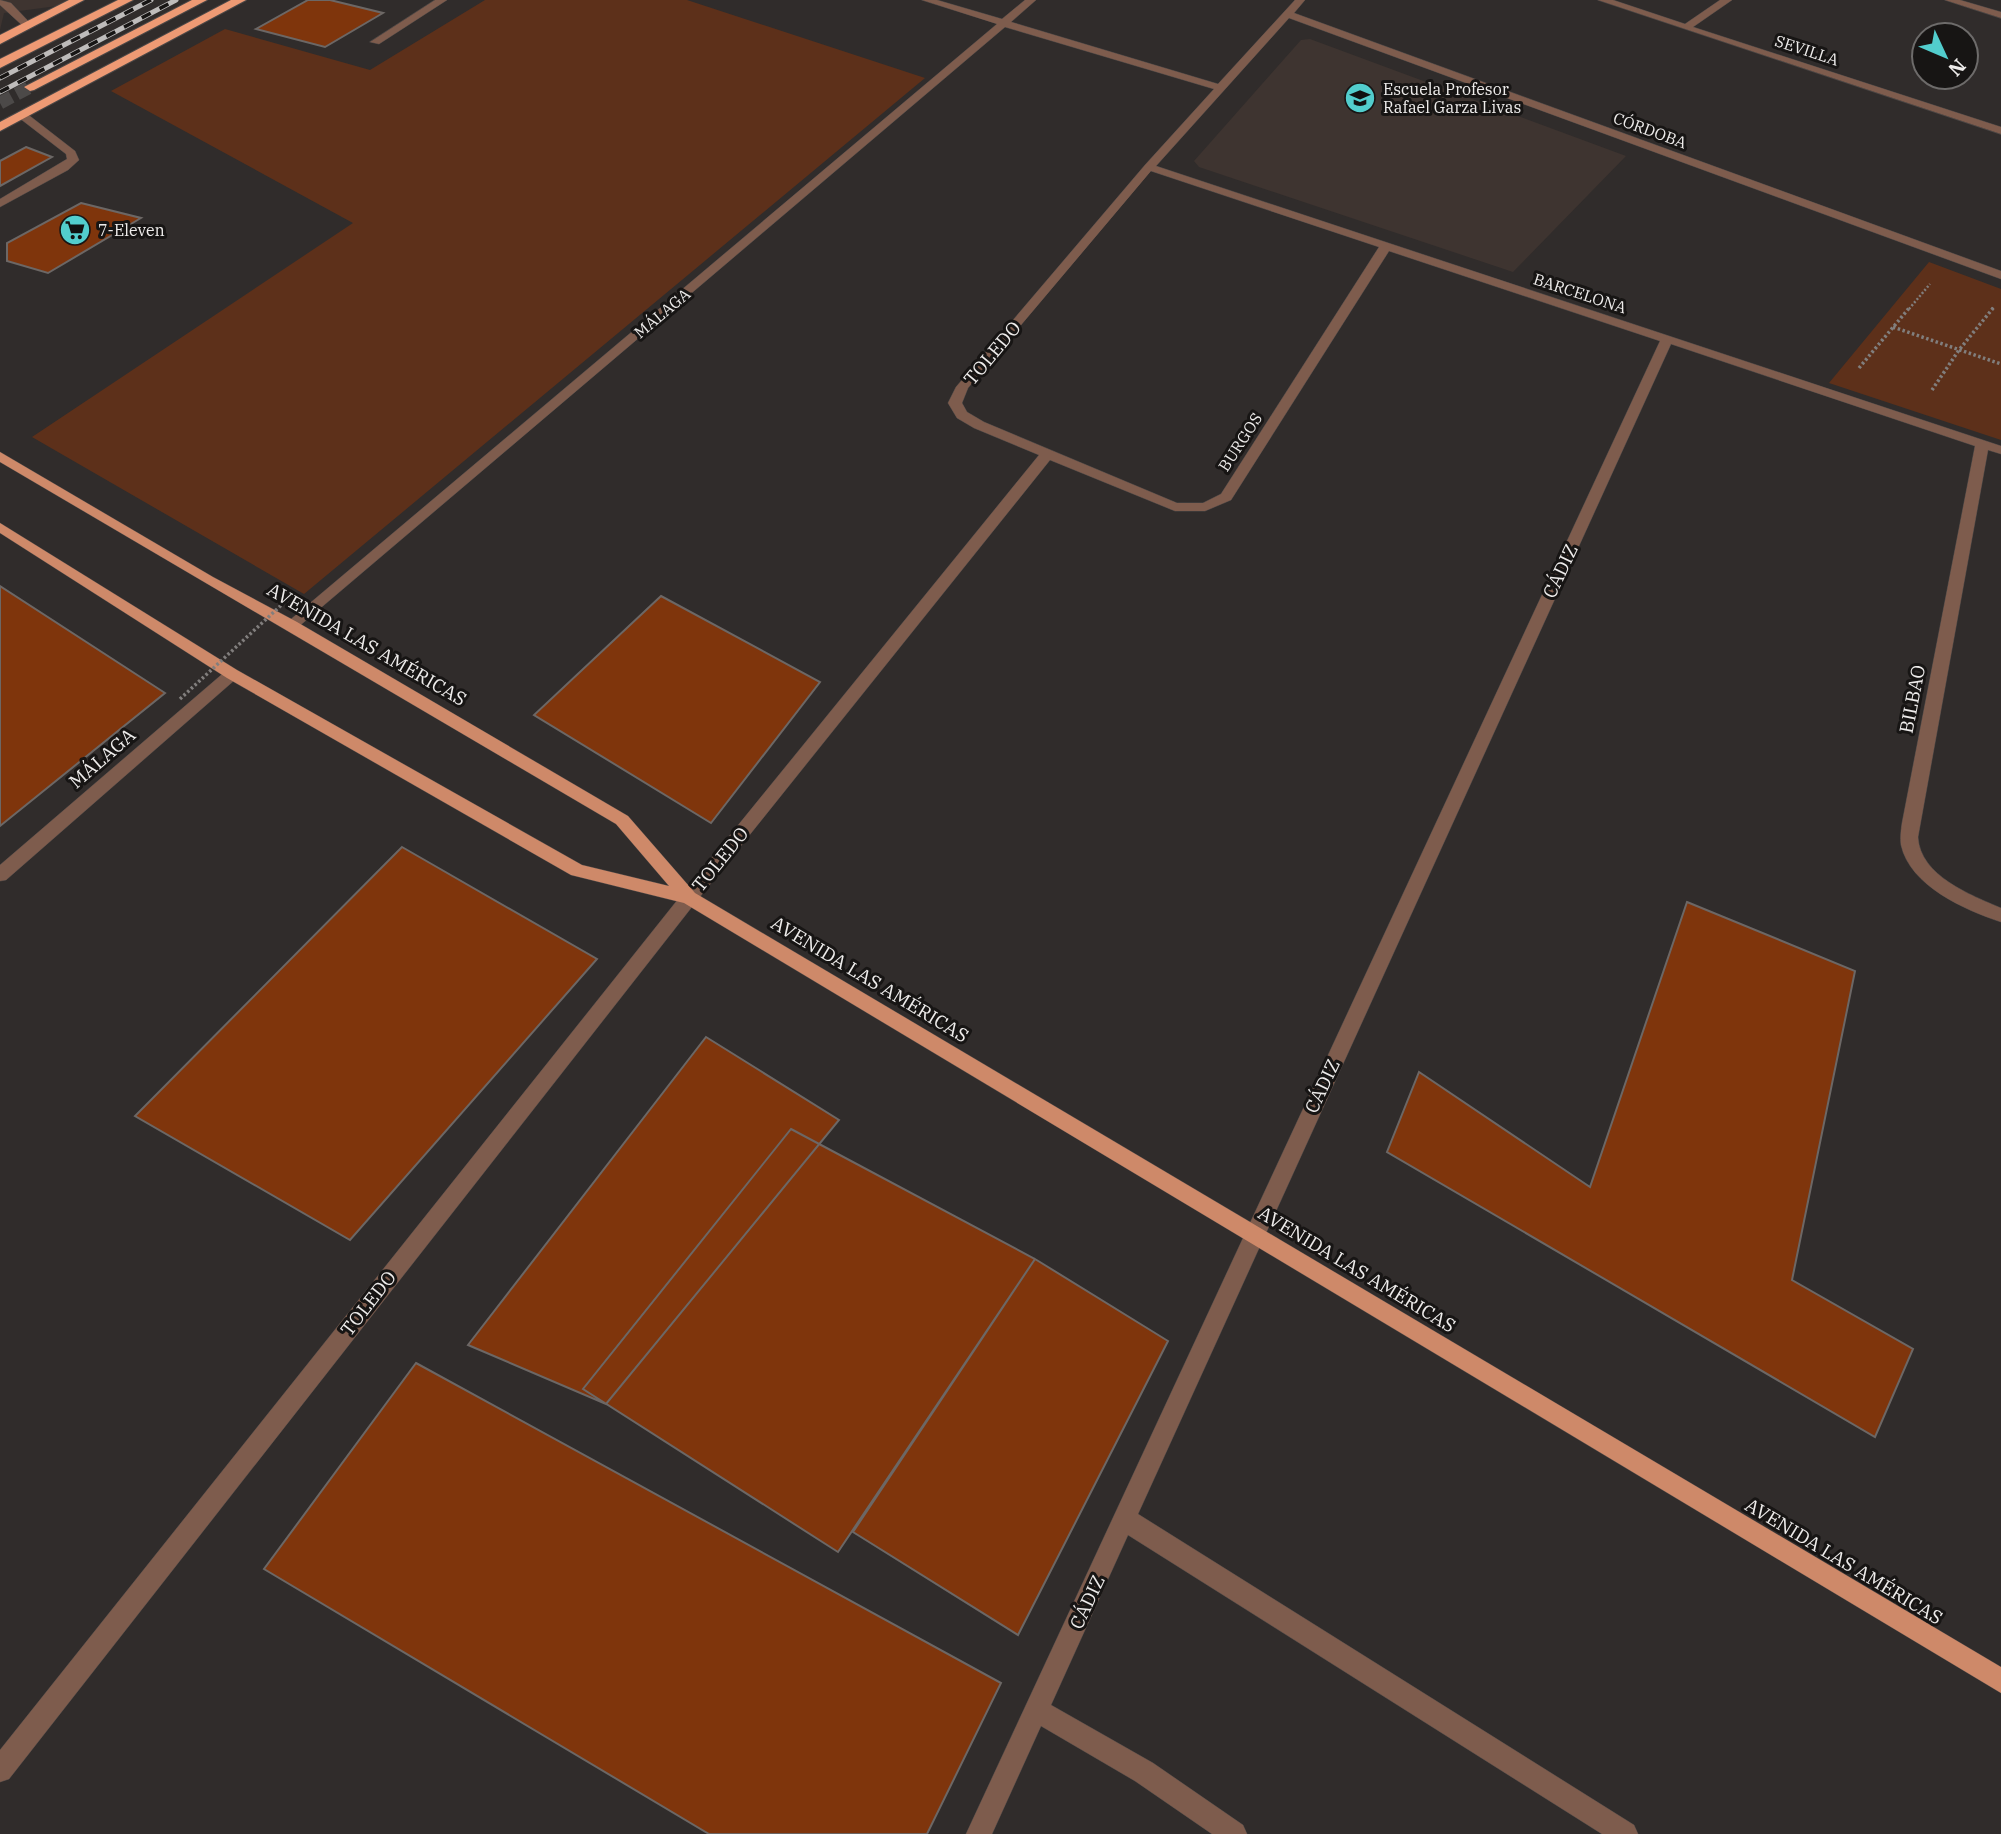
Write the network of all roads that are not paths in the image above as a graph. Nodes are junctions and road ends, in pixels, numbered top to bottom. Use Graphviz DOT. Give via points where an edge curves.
graph roads {
  1 [pos="78,0"];
  2 [pos="127,0"];
  3 [pos="201,0"];
  4 [pos="240,0"];
  5 [pos="442,0"];
  6 [pos="927,0"];
  7 [pos="1031,0"];
  8 [pos="1300,0"];
  9 [pos="1603,0"];
  10 [pos="1727,0"];
  11 [pos="1950,0"];
  12 [pos="0,1"];
  13 [pos="1287,15"];
  14 [pos="2001,15"];
  15 [pos="1003,24"];
  16 [pos="27,25"];
  17 [pos="1686,27"];
  18 [pos="0,40"];
  19 [pos="374,42"];
  20 [pos="0,64"];
  21 [pos="30,87"];
  22 [pos="1221,88"];
  23 [pos="22,116"];
  24 [pos="0,127"];
  25 [pos="2001,131"];
  26 [pos="1149,167"];
  27 [pos="0,204"];
  28 [pos="1387,246"];
  29 [pos="2001,275"];
  30 [pos="1667,339"];
  31 [pos="1982,444"];
  32 [pos="2001,450"];
  33 [pos="1048,453"];
  34 [pos="0,456"];
  35 [pos="0,527"];
  36 [pos="292,625"];
  37 [pos="232,674"];
  38 [pos="0,875"];
  39 [pos="689,898"];
  40 [pos="2001,915"];
  41 [pos="1254,1234"];
  42 [pos="1126,1520"];
  43 [pos="2001,1681"];
  44 [pos="1037,1710"];
  45 [pos="0,1770"];
  46 [pos="979,1834"];
  47 [pos="1234,1834"];
  48 [pos="1625,1834"];
  1 -- 16 [label="highway"];
  2 -- 20 [label="highway"];
  3 -- 21 [label="highway"];
  4 -- 23 [label="highway"];
  5 -- 19 [label="street"];
  6 -- 15 [label="street"];
  7 -- 15 [label="street, MÁLAGA"];
  8 -- 13 [label="street, TOLEDO"];
  9 -- 17 [label="street, SEVILLA"];
  10 -- 17 [label="street"];
  11 -- 14 [label="street"];
  12 -- 16 [label="street"];
  13 -- 22 [label="street, TOLEDO"];
  13 -- 29 [label="street, CÓRDOBA"];
  15 -- 22 [label="street"];
  15 -- 36 [label="street, MÁLAGA"];
  16 -- 18 [label="highway"];
  17 -- 25 [label="street, SEVILLA"];
  22 -- 26 [label="street, TOLEDO"];
  23 -- 24 [label="highway"];
  23 -- 27 [label="street" via="71,153 73,160"];
  26 -- 28 [label="street, BARCELONA"];
  26 -- 33 [label="street, TOLEDO" via="962,387 955,403 962,415 979,425"];
  28 -- 30 [label="street, BARCELONA"];
  28 -- 33 [label="street, BURGOS" via="1226,497 1205,507 1175,507"];
  30 -- 31 [label="street, BARCELONA"];
  30 -- 41 [label="street, CÁDIZ"];
  31 -- 32 [label="street, BARCELONA"];
  31 -- 40 [label="street, BILBAO" via="1910,823 1910,846 1921,869 1948,890"];
  33 -- 39 [label="street, TOLEDO"];
  34 -- 36 [label="main road, AVENIDA LAS AMÉRICAS"];
  35 -- 37 [label="main road, AVENIDA LAS AMÉRICAS"];
  36 -- 39 [label="main road, AVENIDA LAS AMÉRICAS" via="622,820"];
  37 -- 38 [label="street, MÁLAGA"];
  37 -- 39 [label="main road, AVENIDA LAS AMÉRICAS" via="577,870"];
  39 -- 41 [label="main road, AVENIDA LAS AMÉRICAS"];
  39 -- 45 [label="street, TOLEDO"];
  41 -- 42 [label="street, CÁDIZ"];
  41 -- 43 [label="main road, AVENIDA LAS AMÉRICAS"];
  42 -- 44 [label="street, CÁDIZ"];
  42 -- 48 [label="street"];
  44 -- 46 [label="street, CÁDIZ"];
  44 -- 47 [label="street" via="1144,1772"];
}
